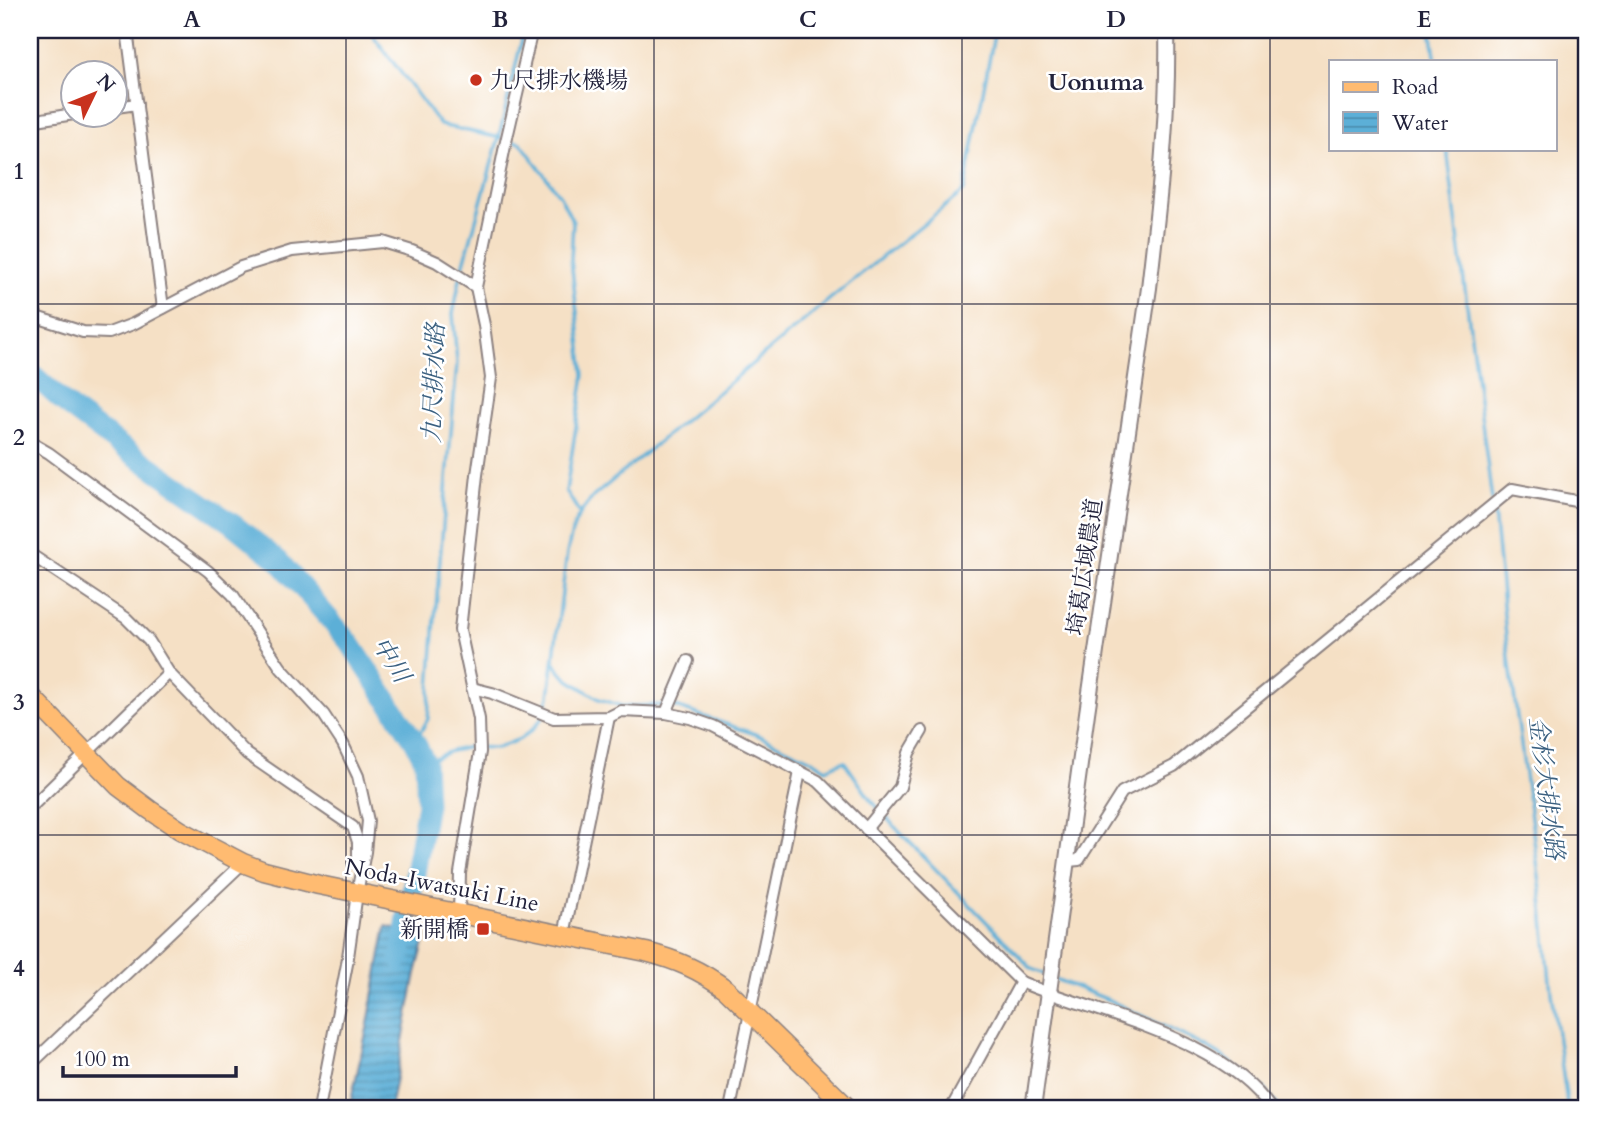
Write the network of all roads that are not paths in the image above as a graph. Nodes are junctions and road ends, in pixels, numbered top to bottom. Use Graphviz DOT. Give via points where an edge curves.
graph roads {
  1 [pos="127,30"];
  2 [pos="532,30"];
  3 [pos="1167,30"];
  4 [pos="137,104"];
  5 [pos="130,105"];
  6 [pos="60,116"];
  7 [pos="30,121"];
  8 [pos="476,287"];
  9 [pos="163,308"];
  10 [pos="30,312"];
  11 [pos="30,442"];
  12 [pos="1586,503"];
  13 [pos="30,554"];
  14 [pos="688,661"];
  15 [pos="169,673"];
  16 [pos="472,688"];
  17 [pos="30,695"];
  18 [pos="666,713"];
  19 [pos="608,717"];
  20 [pos="922,732"];
  21 [pos="86,753"];
  22 [pos="800,772"];
  23 [pos="30,808"];
  24 [pos="866,829"];
  25 [pos="1068,860"];
  26 [pos="243,863"];
  27 [pos="360,890"];
  28 [pos="454,913"];
  29 [pos="564,935"];
  30 [pos="1021,982"];
  31 [pos="1048,993"];
  32 [pos="750,1012"];
  33 [pos="30,1065"];
  34 [pos="319,1109"];
  35 [pos="730,1109"];
  36 [pos="849,1109"];
  37 [pos="951,1109"];
  38 [pos="1033,1109"];
  39 [pos="1271,1109"];
  1 -- 4 [label="street"];
  2 -- 8 [label="street"];
  3 -- 25 [label="street, 埼葛広域農道" via="1167,97 1153,261"];
  4 -- 5 [label="street"];
  4 -- 9 [label="street"];
  6 -- 7 [label="street"];
  8 -- 9 [label="street" via="437,262 383,242 292,251 241,267"];
  8 -- 16 [label="street" via="491,377 460,629"];
  9 -- 10 [label="street" via="109,333 83,332"];
  11 -- 27 [label="street" via="208,571 233,595 281,668 324,715 358,776 368,821"];
  12 -- 25 [label="street" via="1512,489 1174,766 1122,792 1079,860"];
  13 -- 15 [label="street" via="126,618 149,641"];
  14 -- 18 [label="street"];
  15 -- 21 [label="street"];
  15 -- 27 [label="street" via="247,754 353,827"];
  16 -- 19 [label="street" via="554,718"];
  16 -- 28 [label="street" via="480,752"];
  17 -- 21 [label="main road, Noda-Iwatsuki Line"];
  18 -- 19 [label="street" via="621,711"];
  18 -- 22 [label="street" via="713,726"];
  19 -- 29 [label="street"];
  20 -- 24 [label="street" via="909,752 900,787"];
  21 -- 23 [label="street"];
  21 -- 26 [label="main road, Noda-Iwatsuki Line" via="150,810"];
  22 -- 24 [label="street" via="818,781"];
  22 -- 32 [label="street"];
  24 -- 30 [label="street"];
  25 -- 31 [label="street, 埼葛広域農道"];
  26 -- 27 [label="main road, Noda-Iwatsuki Line" via="293,879"];
  26 -- 33 [label="street"];
  27 -- 28 [label="main road, Noda-Iwatsuki Line"];
  27 -- 34 [label="street"];
  28 -- 29 [label="main road, Noda-Iwatsuki Line"];
  29 -- 32 [label="main road, Noda-Iwatsuki Line" via="646,951 687,965 726,989"];
  30 -- 31 [label="street"];
  30 -- 37 [label="street"];
  31 -- 38 [label="street, 埼葛広域農道"];
  31 -- 39 [label="street" via="1198,1049 1246,1080"];
  32 -- 35 [label="street"];
  32 -- 36 [label="main road, Noda-Iwatsuki Line"];
}
